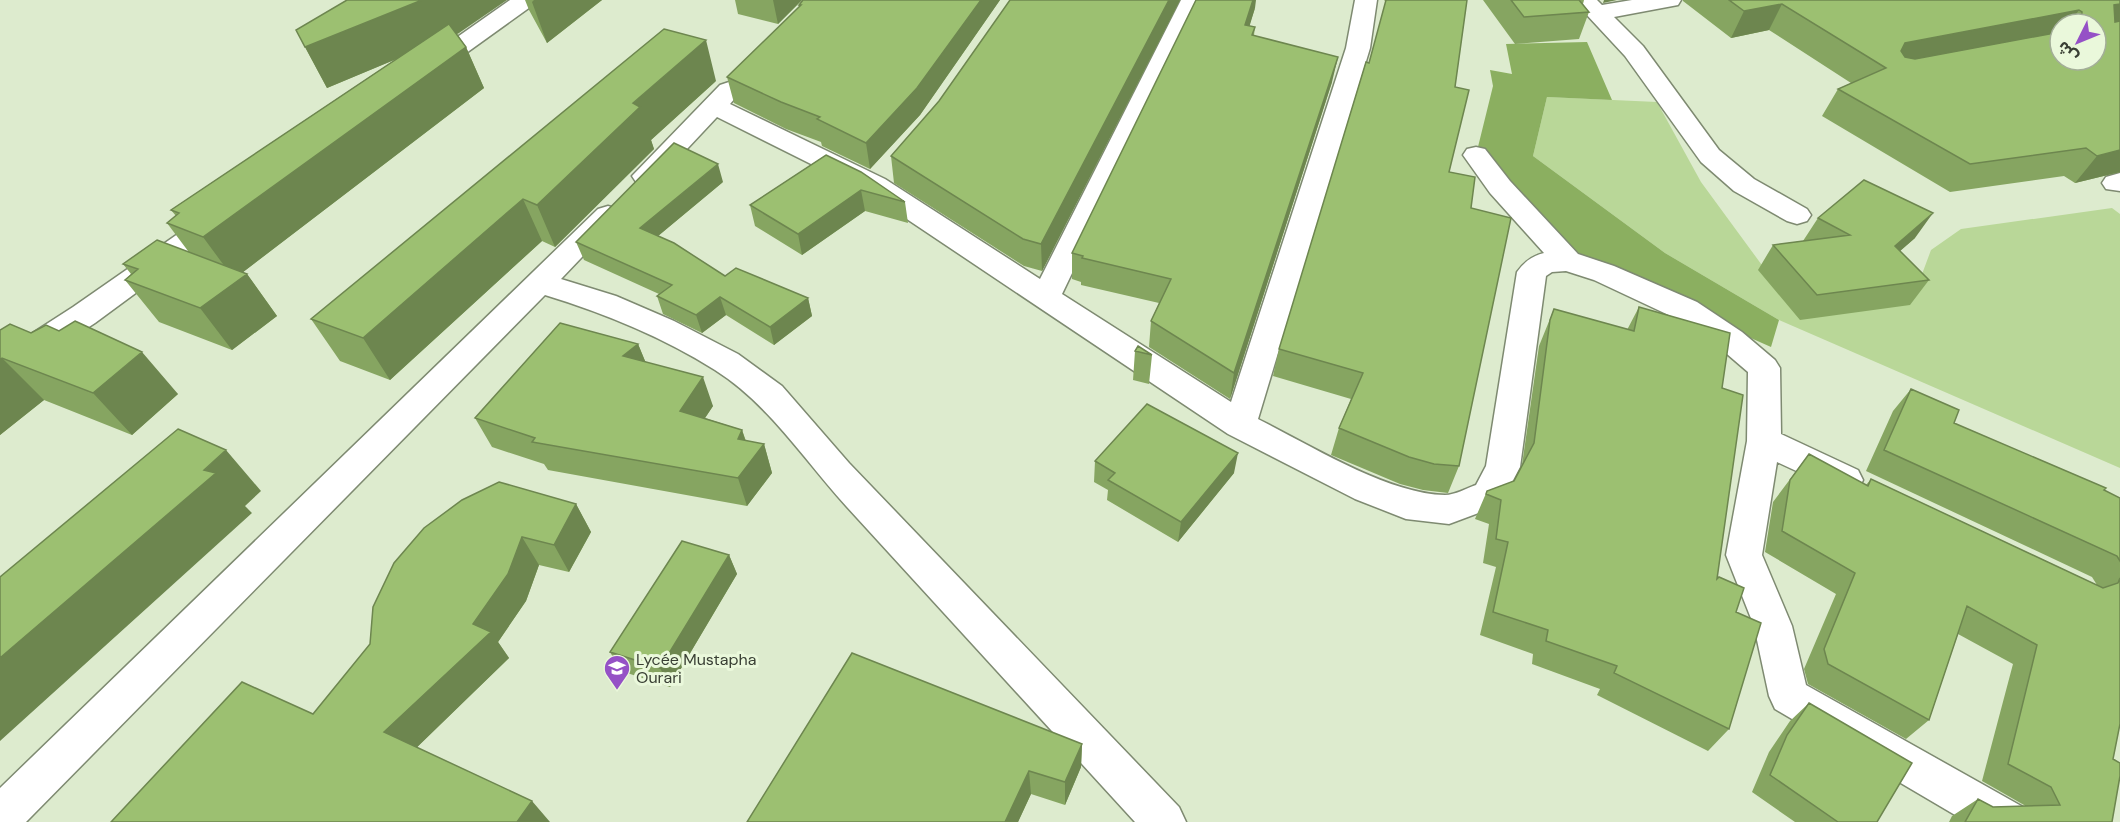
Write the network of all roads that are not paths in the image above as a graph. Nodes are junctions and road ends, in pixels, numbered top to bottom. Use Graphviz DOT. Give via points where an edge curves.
graph roads {
  1 [pos="525,0"];
  2 [pos="1192,0"];
  3 [pos="1366,0"];
  4 [pos="1670,0"];
  5 [pos="1591,6"];
  6 [pos="746,74"];
  7 [pos="410,82"];
  8 [pos="714,106"];
  9 [pos="1476,155"];
  10 [pos="237,206"];
  11 [pos="1797,215"];
  12 [pos="1568,261"];
  13 [pos="542,283"];
  14 [pos="1046,296"];
  15 [pos="0,370"];
  16 [pos="1240,425"];
  17 [pos="1764,441"];
  18 [pos="1872,492"];
  19 [pos="0,818"];
  20 [pos="1164,822"];
  21 [pos="2008,822"];
  1 -- 7 [label="street"];
  2 -- 14 [label="street"];
  3 -- 16 [label="street" via="1358,48"];
  4 -- 5 [label="street"];
  5 -- 11 [label="street" via="1634,51 1710,156 1744,185"];
  6 -- 8 [label="street"];
  8 -- 13 [label="street"];
  8 -- 14 [label="street" via="882,177"];
  9 -- 12 [label="street"];
  10 -- 15 [label="street"];
  12 -- 16 [label="street" via="1545,262 1532,272 1503,467 1488,495 1449,510 1406,505"];
  12 -- 17 [label="street" via="1686,310 1764,368"];
  13 -- 19 [label="street"];
  13 -- 20 [label="street" via="605,303 663,329 727,362 770,395 845,482"];
  14 -- 16 [label="street"];
  17 -- 18 [label="street"];
  17 -- 21 [label="street" via="1744,555 1773,626 1789,696"];
}
